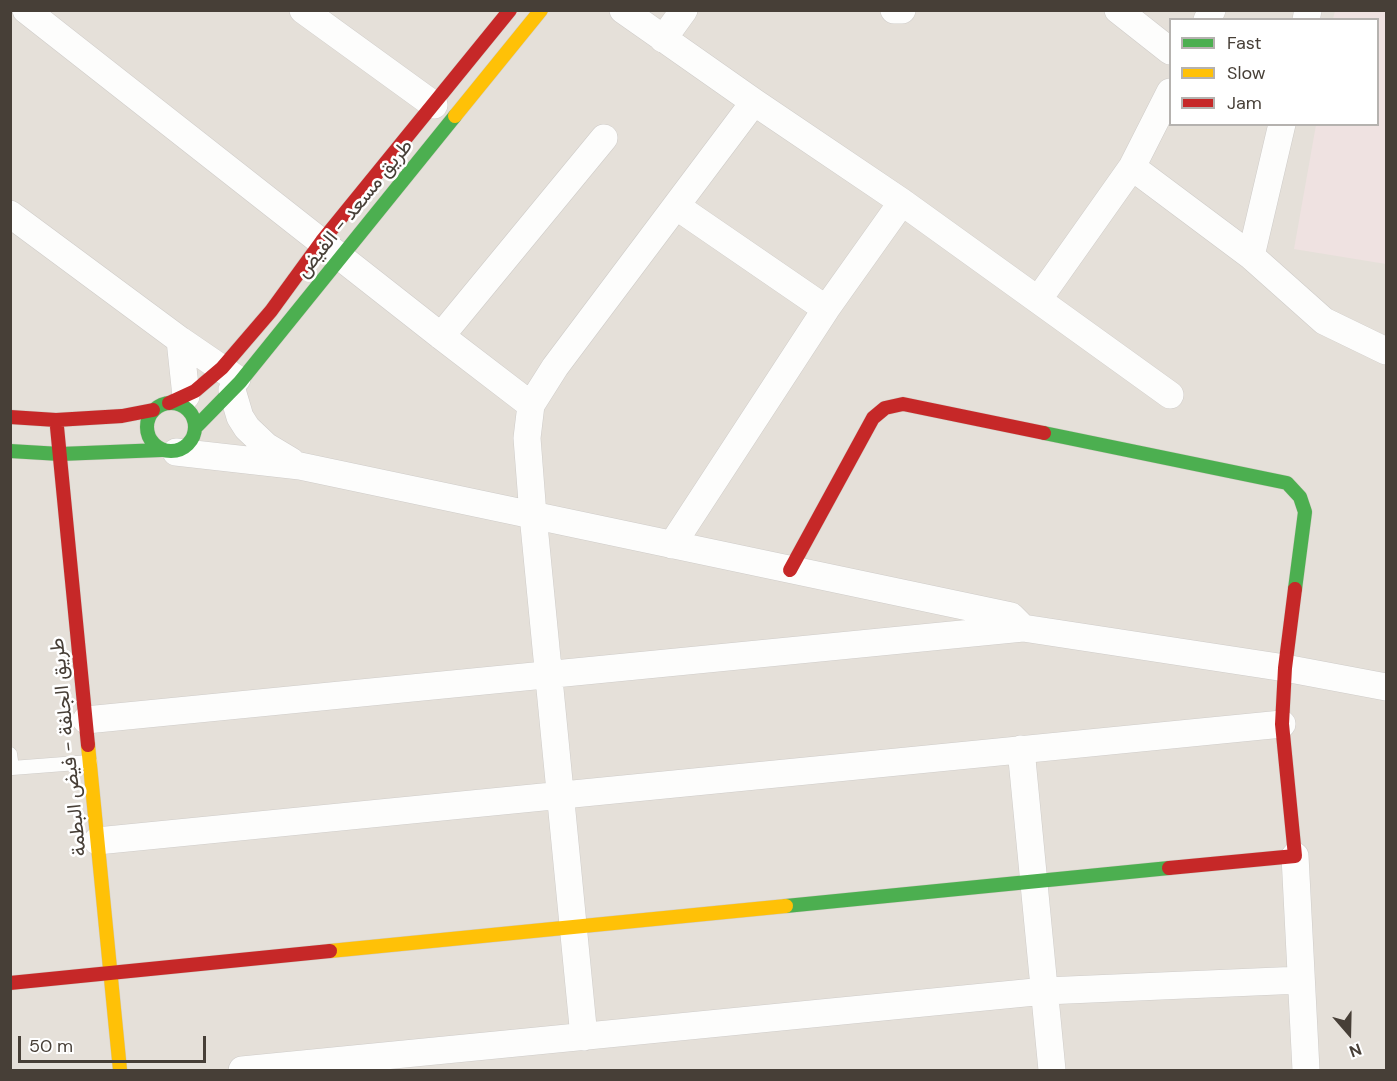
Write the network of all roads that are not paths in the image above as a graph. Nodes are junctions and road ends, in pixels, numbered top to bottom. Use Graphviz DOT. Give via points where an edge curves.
graph roads {
  1 [pos="27,10"];
  2 [pos="303,10"];
  3 [pos="510,10"];
  4 [pos="541,10"];
  5 [pos="623,10"];
  6 [pos="684,10"];
  7 [pos="894,10"];
  8 [pos="902,10"];
  9 [pos="1118,10"];
  10 [pos="663,39"];
  11 [pos="1169,50"];
  12 [pos="1169,94"];
  13 [pos="754,102"];
  14 [pos="434,105"];
  15 [pos="1273,130"];
  16 [pos="604,138"];
  17 [pos="1132,167"];
  18 [pos="902,202"];
  19 [pos="676,206"];
  20 [pos="10,214"];
  21 [pos="331,249"];
  22 [pos="1251,256"];
  23 [pos="1038,300"];
  24 [pos="826,309"];
  25 [pos="441,336"];
  26 [pos="180,340"];
  27 [pos="1386,351"];
  28 [pos="231,380"];
  29 [pos="1170,395"];
  30 [pos="177,400"];
  31 [pos="531,405"];
  32 [pos="153,410"];
  33 [pos="10,417"];
  34 [pos="56,420"];
  35 [pos="195,428"];
  36 [pos="10,451"];
  37 [pos="168,451"];
  38 [pos="60,454"];
  39 [pos="300,466"];
  40 [pos="533,514"];
  41 [pos="672,545"];
  42 [pos="790,570"];
  43 [pos="1023,628"];
  44 [pos="1285,668"];
  45 [pos="548,675"];
  46 [pos="1386,687"];
  47 [pos="86,720"];
  48 [pos="1282,724"];
  49 [pos="1021,749"];
  50 [pos="10,754"];
  51 [pos="90,762"];
  52 [pos="560,795"];
  53 [pos="97,841"];
  54 [pos="1295,856"];
  55 [pos="1034,882"];
  56 [pos="573,927"];
  57 [pos="110,973"];
  58 [pos="1301,980"];
  59 [pos="10,983"];
  60 [pos="1044,991"];
  61 [pos="584,1037"];
  62 [pos="120,1071"];
  63 [pos="242,1071"];
  64 [pos="1052,1071"];
  65 [pos="1306,1071"];
  1 -- 21 [label="street"];
  2 -- 14 [label="street"];
  3 -- 14 [label="street, طريق مسعد - الفيض"];
  4 -- 21 [label="street, طريق مسعد - الفيض"];
  5 -- 10 [label="street"];
  6 -- 10 [label="street"];
  7 -- 8 [label="street"];
  9 -- 11 [label="street"];
  10 -- 13 [label="street"];
  12 -- 17 [label="street"];
  13 -- 18 [label="street"];
  13 -- 19 [label="street"];
  14 -- 21 [label="street, طريق مسعد - الفيض"];
  15 -- 22 [label="street"];
  16 -- 25 [label="street"];
  17 -- 22 [label="street"];
  17 -- 23 [label="street"];
  18 -- 23 [label="street"];
  18 -- 24 [label="street"];
  19 -- 24 [label="street"];
  19 -- 31 [label="street"];
  20 -- 26 [label="street"];
  21 -- 25 [label="street"];
  21 -- 28 [label="street, طريق مسعد - الفيض" via="271,310"];
  21 -- 28 [label="street, طريق مسعد - الفيض" via="293,318"];
  22 -- 27 [label="street" via="1324,321"];
  23 -- 29 [label="street"];
  24 -- 41 [label="street"];
  25 -- 31 [label="street"];
  26 -- 28 [label="street"];
  26 -- 30 [label="street"];
  28 -- 30 [label="street, طريق مسعد - الفيض" via="205,385"];
  28 -- 35 [label="street, طريق مسعد - الفيض"];
  28 -- 39 [label="street" via="238,411 247,428 266,446"];
  30 -- 32 [label="street"];
  30 -- 35 [label="street" via="190,413"];
  31 -- 40 [label="street" via="527,438"];
  32 -- 34 [label="street"];
  32 -- 37 [label="street" via="146,432 149,440"];
  33 -- 34 [label="street"];
  34 -- 38 [label="street, طريق الجلفة - فيض البطمة"];
  35 -- 37 [label="street" via="190,443"];
  36 -- 38 [label="street"];
  37 -- 38 [label="street"];
  37 -- 39 [label="street"];
  38 -- 47 [label="street, طريق الجلفة - فيض البطمة"];
  39 -- 40 [label="street"];
  40 -- 41 [label="street"];
  40 -- 45 [label="street"];
  41 -- 42 [label="street"];
  42 -- 43 [label="street" via="1011,616"];
  42 -- 44 [label="street" via="873,418 885,408 903,404 1287,483 1300,496 1305,512"];
  43 -- 44 [label="street"];
  43 -- 45 [label="street"];
  44 -- 46 [label="street"];
  44 -- 48 [label="street"];
  45 -- 47 [label="street"];
  45 -- 52 [label="street"];
  47 -- 51 [label="street, طريق الجلفة - فيض البطمة"];
  48 -- 49 [label="street"];
  48 -- 54 [label="street"];
  49 -- 52 [label="street"];
  49 -- 55 [label="street"];
  50 -- 51 [label="lane" via="12,768"];
  51 -- 53 [label="street, طريق الجلفة - فيض البطمة"];
  52 -- 53 [label="street"];
  52 -- 56 [label="street"];
  53 -- 57 [label="street, طريق الجلفة - فيض البطمة"];
  54 -- 55 [label="street"];
  54 -- 58 [label="street"];
  55 -- 56 [label="street"];
  55 -- 60 [label="street"];
  56 -- 57 [label="street"];
  56 -- 61 [label="street"];
  57 -- 59 [label="street"];
  57 -- 62 [label="street, طريق الجلفة - فيض البطمة"];
  58 -- 60 [label="street"];
  58 -- 65 [label="street"];
  60 -- 61 [label="street"];
  60 -- 64 [label="street"];
  61 -- 63 [label="street"];
}
